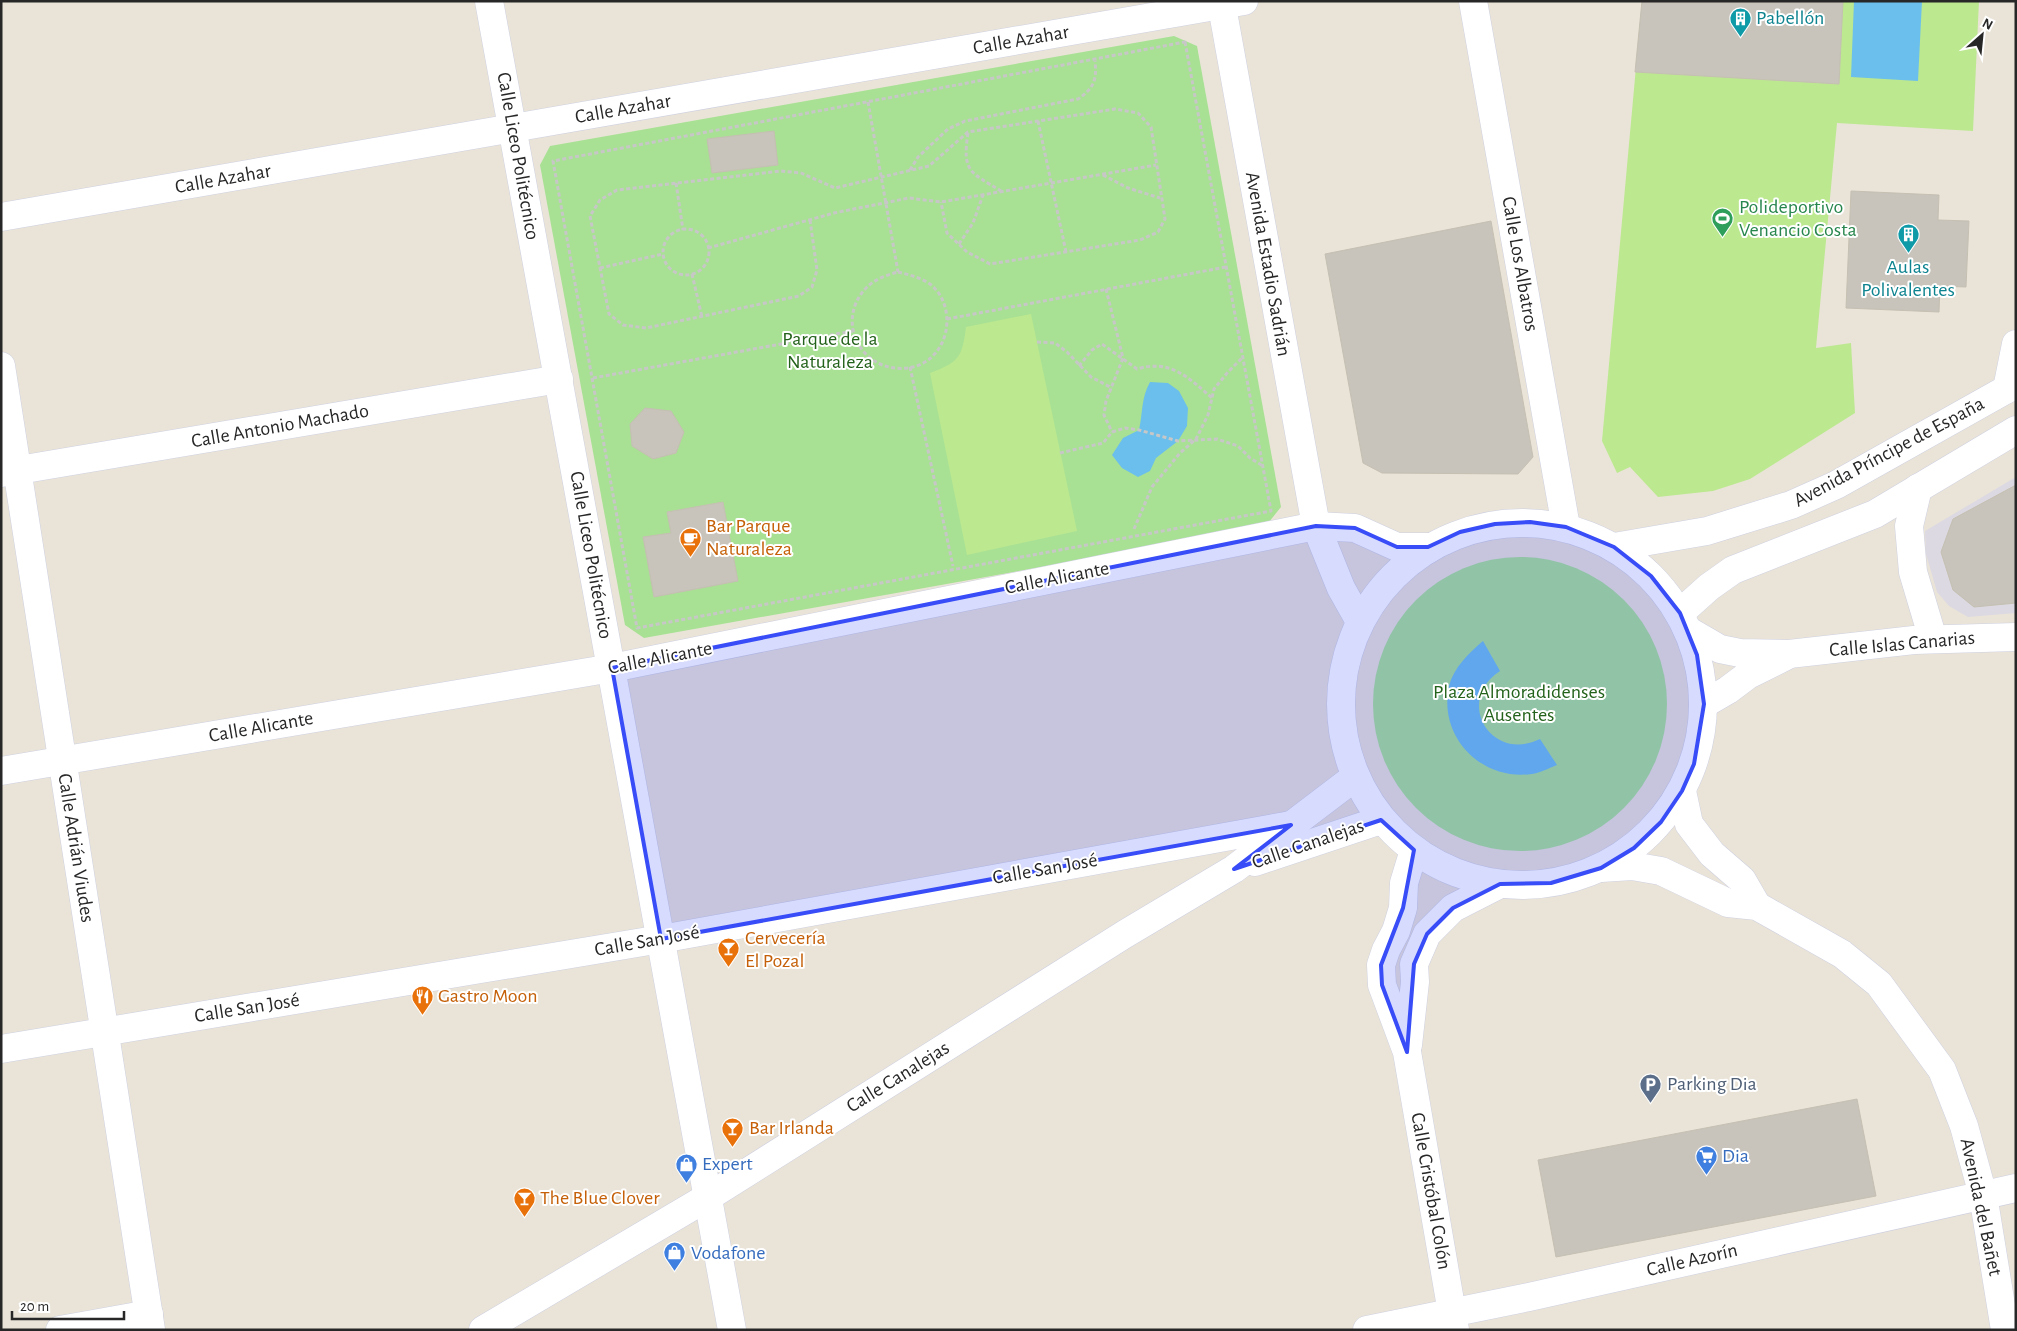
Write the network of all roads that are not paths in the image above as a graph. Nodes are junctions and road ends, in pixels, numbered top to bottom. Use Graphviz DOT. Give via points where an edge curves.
graph roads {
  1 [pos="489,1"];
  2 [pos="1474,1"];
  3 [pos="1229,2"];
  4 [pos="513,129"];
  5 [pos="1,217"];
  6 [pos="2016,344"];
  7 [pos="1,366"];
  8 [pos="559,379"];
  9 [pos="2012,387"];
  10 [pos="2016,430"];
  11 [pos="9,472"];
  12 [pos="1918,488"];
  13 [pos="1316,526"];
  14 [pos="1566,527"];
  15 [pos="1428,547"];
  16 [pos="1614,547"];
  17 [pos="1359,620"];
  18 [pos="1684,622"];
  19 [pos="2016,637"];
  20 [pos="1933,640"];
  21 [pos="1789,654"];
  22 [pos="612,668"];
  23 [pos="1704,704"];
  24 [pos="62,760"];
  25 [pos="1,770"];
  26 [pos="1355,777"];
  27 [pos="1682,791"];
  28 [pos="1381,820"];
  29 [pos="1290,825"];
  30 [pos="1414,850"];
  31 [pos="1601,868"];
  32 [pos="1234,869"];
  33 [pos="1500,884"];
  34 [pos="1757,906"];
  35 [pos="661,939"];
  36 [pos="104,1032"];
  37 [pos="1,1049"];
  38 [pos="1407,1052"];
  39 [pos="2016,1188"];
  40 [pos="1983,1195"];
  41 [pos="708,1197"];
  42 [pos="1454,1321"];
  43 [pos="150,1322"];
  44 [pos="60,1330"];
  45 [pos="483,1330"];
  46 [pos="732,1330"];
  47 [pos="1367,1330"];
  48 [pos="2005,1330"];
  1 -- 4 [label="street, Calle Liceo Politécnico"];
  2 -- 14 [label="street, Calle Los Albatros"];
  3 -- 4 [label="street, Calle Azahar"];
  3 -- 13 [label="street, Avenida Estadio Sadrián"];
  4 -- 5 [label="street, Calle Azahar"];
  4 -- 8 [label="street, Calle Liceo Politécnico"];
  6 -- 9 [label="street"];
  7 -- 11 [label="street, Calle Adrián Viudes"];
  8 -- 11 [label="street, Calle Antonio Machado"];
  8 -- 22 [label="street, Calle Liceo Politécnico"];
  9 -- 16 [label="street, Avenida Príncipe de España" via="1836,485 1791,505 1707,531"];
  10 -- 12 [label="street, Avenida Príncipe de España"];
  11 -- 24 [label="street, Calle Adrián Viudes"];
  12 -- 18 [label="street, Avenida Príncipe de España" via="1875,514 1733,570 1709,587"];
  12 -- 20 [label="street" via="1909,526 1914,572"];
  13 -- 15 [label="street" via="1355,528 1397,547"];
  13 -- 17 [label="street, Avenida Estadio Sadrián" via="1340,588"];
  13 -- 22 [label="street, Calle Alicante"];
  14 -- 15 [label="street" via="1530,522 1495,524 1460,532"];
  14 -- 16 [label="street"];
  15 -- 17 [label="street" via="1388,579"];
  16 -- 18 [label="street" via="1651,576"];
  17 -- 26 [label="street" via="1342,671 1340,725"];
  18 -- 21 [label="street, Calle Islas Canarias" via="1720,649 1740,653"];
  18 -- 23 [label="street" via="1697,655"];
  19 -- 20 [label="street, Calle Islas Canarias"];
  20 -- 21 [label="street, Calle Islas Canarias"];
  21 -- 23 [label="street, Calle Islas Canarias" via="1748,675"];
  22 -- 24 [label="street, Calle Alicante"];
  22 -- 35 [label="street, Calle Liceo Politécnico"];
  23 -- 27 [label="street" via="1702,734"];
  24 -- 25 [label="street, Calle Alicante"];
  24 -- 36 [label="street, Calle Adrián Viudes"];
  26 -- 28 [label="street"];
  26 -- 29 [label="street, Calle Canalejas"];
  27 -- 31 [label="street" via="1661,822 1634,848"];
  27 -- 34 [label="street" via="1690,824 1712,854 1742,880"];
  28 -- 30 [label="street"];
  28 -- 32 [label="street, Calle Canalejas"];
  29 -- 32 [label="street, Calle Canalejas"];
  29 -- 35 [label="street, Calle San José"];
  30 -- 33 [label="street" via="1454,873"];
  30 -- 38 [label="street, Calle Cristóbal Colón" via="1404,883 1403,908 1381,965 1382,985"];
  31 -- 33 [label="street" via="1552,883"];
  31 -- 34 [label="street, Avenida del Bañet" via="1632,866 1662,872 1728,903"];
  32 -- 41 [label="street, Calle Canalejas"];
  33 -- 38 [label="street, Calle Cristóbal Colón" via="1453,908 1427,934 1414,964"];
  34 -- 40 [label="street, Avenida del Bañet" via="1842,954 1879,984 1942,1070 1964,1126"];
  35 -- 36 [label="street, Calle San José"];
  35 -- 41 [label="street, Calle Liceo Politécnico"];
  36 -- 37 [label="street, Calle San José"];
  36 -- 43 [label="street, Calle Adrián Viudes"];
  38 -- 42 [label="street, Calle Cristóbal Colón"];
  39 -- 40 [label="street, Calle Azorín"];
  40 -- 42 [label="street, Calle Azorín"];
  40 -- 48 [label="street, Avenida del Bañet"];
  41 -- 45 [label="street, Calle Canalejas"];
  41 -- 46 [label="street, Calle Liceo Politécnico"];
  42 -- 47 [label="street, Calle Azorín"];
  43 -- 44 [label="street"];
}
